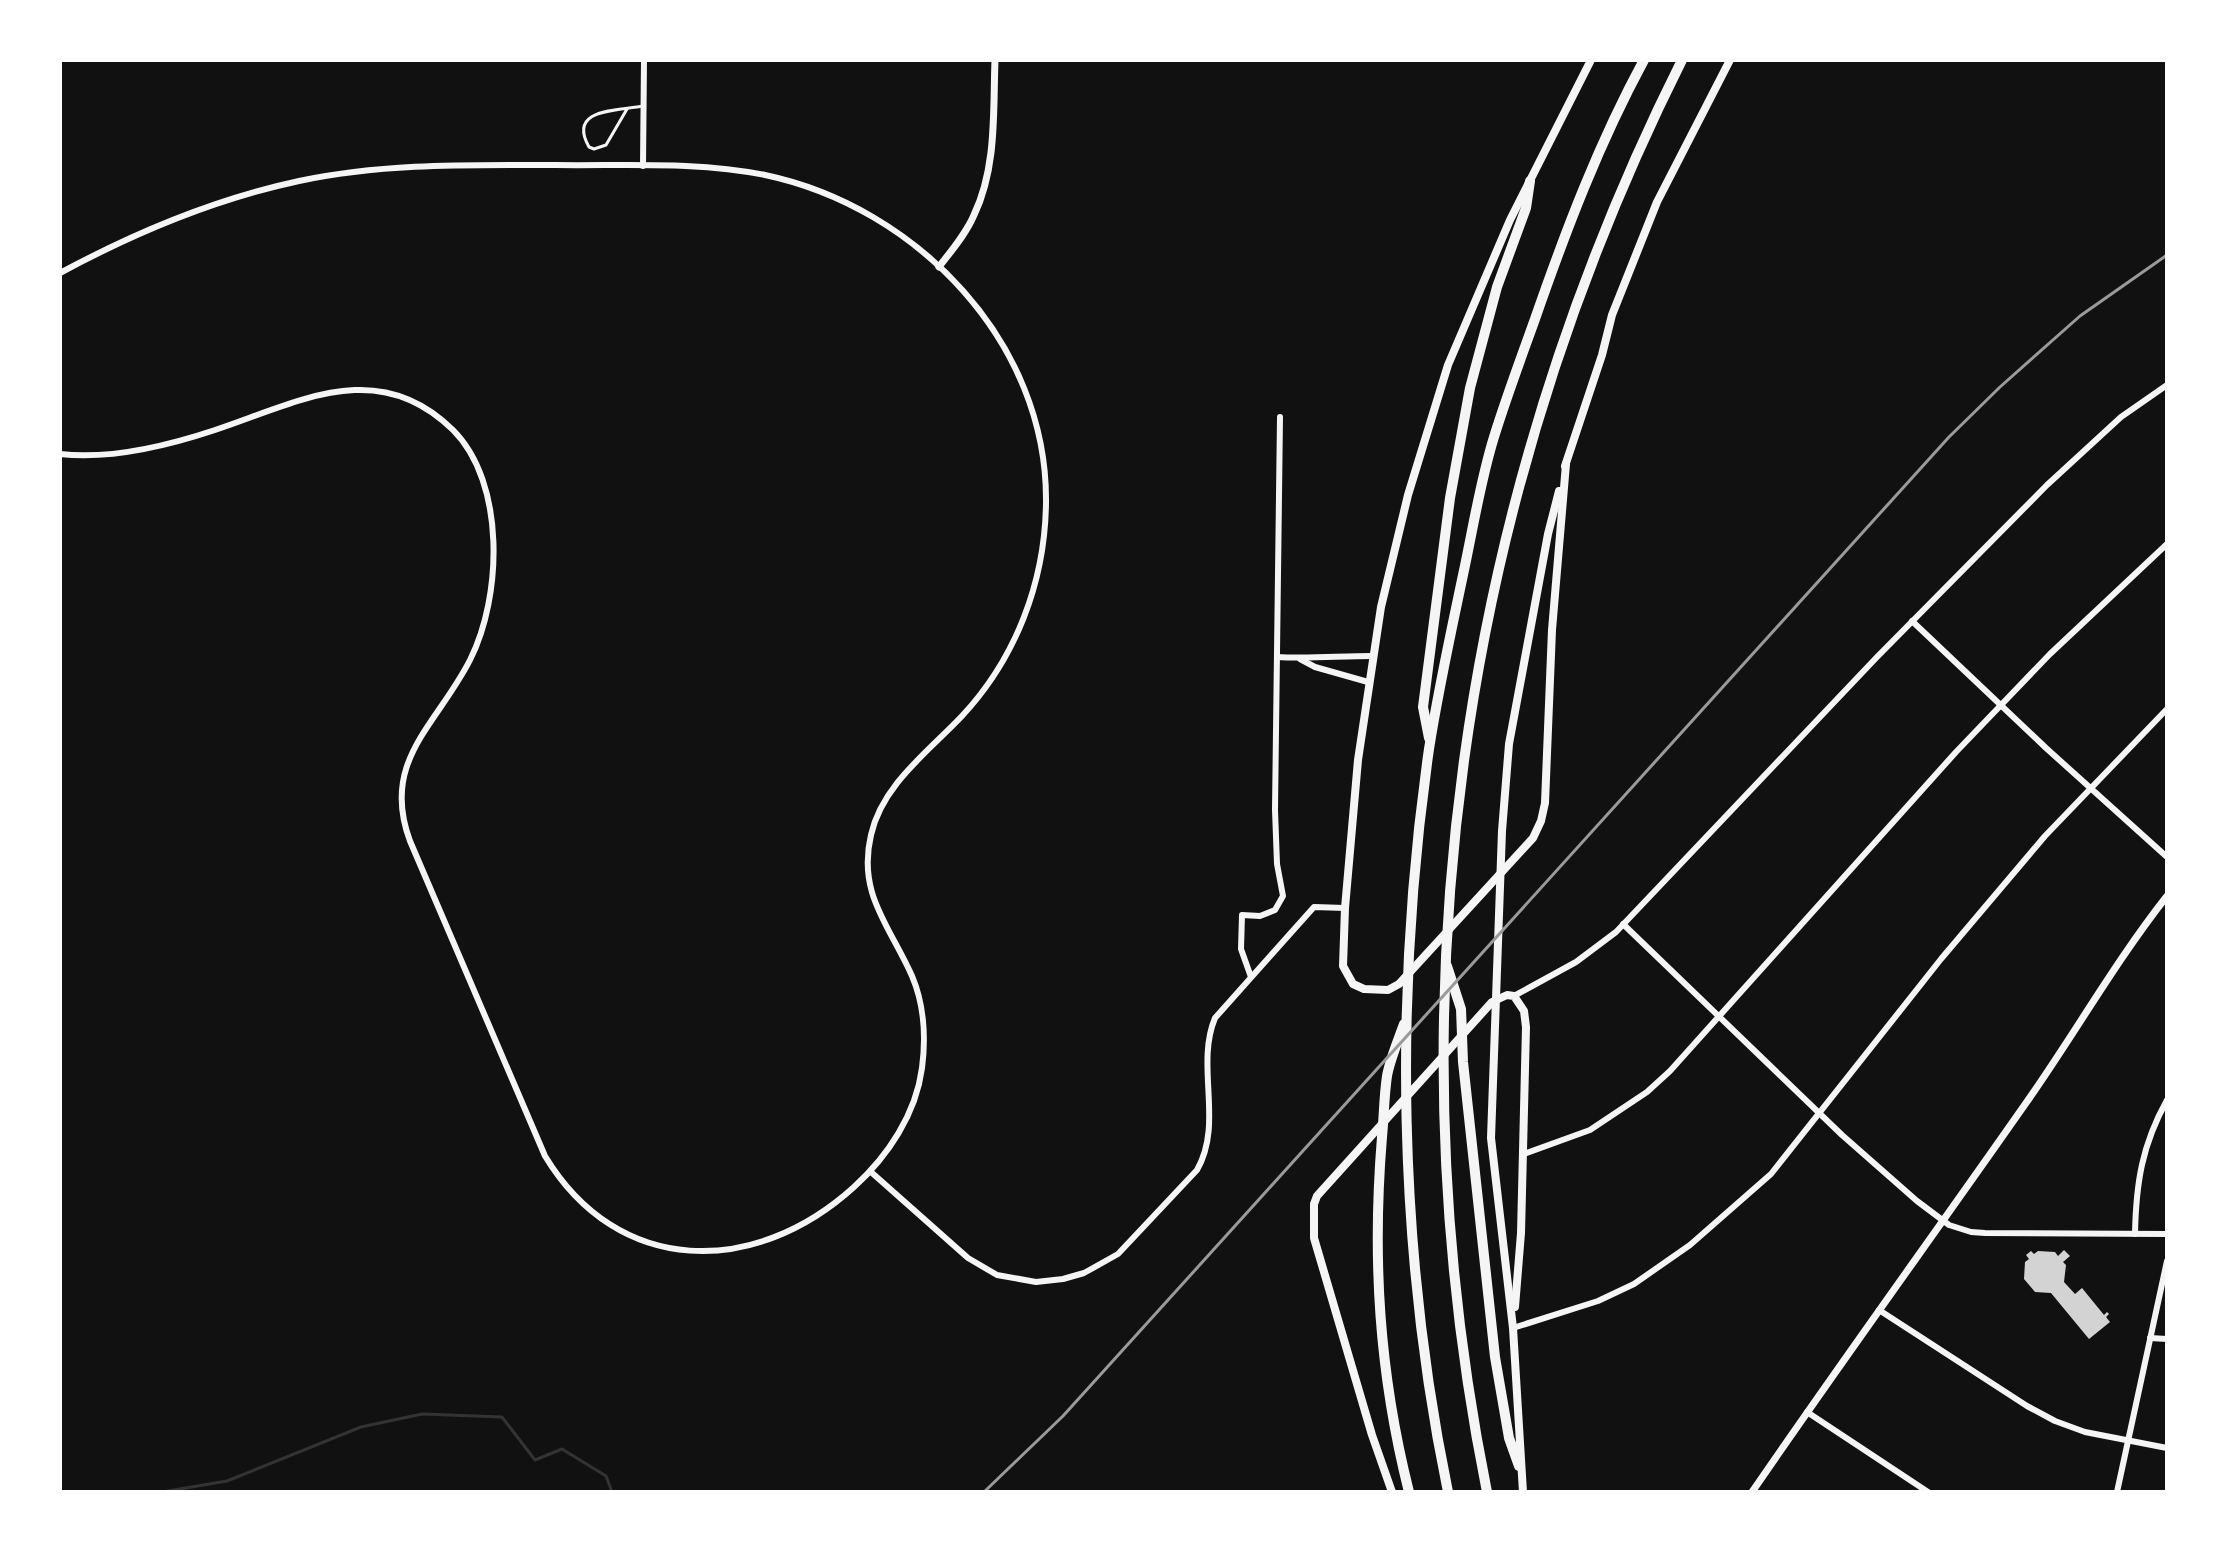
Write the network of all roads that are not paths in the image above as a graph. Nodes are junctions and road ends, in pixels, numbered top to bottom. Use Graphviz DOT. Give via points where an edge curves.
graph roads {
  1 [pos="644,60"];
  2 [pos="995,60"];
  3 [pos="1591,60"];
  4 [pos="1644,60"];
  5 [pos="1682,60"];
  6 [pos="1730,60"];
  7 [pos="643,106"];
  8 [pos="627,109"];
  9 [pos="643,166"];
  10 [pos="1530,181"];
  11 [pos="939,267"];
  12 [pos="60,273"];
  13 [pos="2167,385"];
  14 [pos="1280,417"];
  15 [pos="60,454"];
  16 [pos="1566,464"];
  17 [pos="2167,544"];
  18 [pos="1912,621"];
  19 [pos="1372,656"];
  20 [pos="1277,657"];
  21 [pos="1300,659"];
  22 [pos="1368,682"];
  23 [pos="2000,705"];
  24 [pos="2167,709"];
  25 [pos="1430,745"];
  26 [pos="2091,788"];
  27 [pos="2167,857"];
  28 [pos="2167,896"];
  29 [pos="1345,908"];
  30 [pos="1623,924"];
  31 [pos="1445,959"];
  32 [pos="1251,977"];
  33 [pos="1514,996"];
  34 [pos="1720,1016"];
  35 [pos="1406,1017"];
  36 [pos="2167,1100"];
  37 [pos="1819,1112"];
  38 [pos="1524,1154"];
  39 [pos="871,1172"];
  40 [pos="1943,1221"];
  41 [pos="2135,1234"];
  42 [pos="2167,1234"];
  43 [pos="2167,1261"];
  44 [pos="1879,1310"];
  45 [pos="1513,1328"];
  46 [pos="2150,1338"];
  47 [pos="2167,1339"];
  48 [pos="1807,1412"];
  49 [pos="2128,1441"];
  50 [pos="2167,1448"];
  51 [pos="1519,1466"];
  52 [pos="1392,1492"];
  53 [pos="1409,1492"];
  54 [pos="1448,1492"];
  55 [pos="1487,1492"];
  56 [pos="1523,1492"];
  57 [pos="1752,1492"];
  58 [pos="1928,1492"];
  59 [pos="2117,1492"];
  1 -- 7 [label="street"];
  2 -- 11 [label="street" via="984,188 974,216"];
  3 -- 10 [label="main road"];
  4 -- 25 [label="highway" via="1573,209 1493,440"];
  5 -- 31 [label="highway" via="1589,270 1527,457 1493,588 1469,721"];
  6 -- 16 [label="main road" via="1657,202 1612,315"];
  7 -- 8 [label="lane"];
  7 -- 9 [label="street"];
  8 -- 8 [label="lane" via="606,145 589,147 582,129 585,119"];
  9 -- 11 [label="street" via="730,169 829,193 879,218"];
  9 -- 12 [label="street" via="437,164 300,180 178,217"];
  10 -- 19 [label="main road" via="1448,365 1393,550"];
  10 -- 25 [label="highway" via="1526,208 1483,335 1459,442 1423,707"];
  11 -- 39 [label="street" via="997,335 1025,389 1045,468 1045,524 1036,579 1006,658 966,711 898,783 871,832 871,894 913,979 924,1042 916,1097"];
  13 -- 18 [label="street" via="2121,417 2047,485"];
  14 -- 20 [label="street"];
  15 -- 39 [label="street" via="105,454 177,441 333,391 384,391 430,410 454,432 480,471 489,498 489,593 471,658 411,752 402,810 410,841 545,1156 576,1199 610,1227 654,1245 691,1251 730,1249 788,1232 840,1200"];
  16 -- 29 [label="main road" via="1545,803 1533,838 1408,975 1388,990 1364,989 1346,976"];
  16 -- 45 [label="main road" via="1509,744 1502,831 1491,1138"];
  17 -- 23 [label="street"];
  18 -- 23 [label="street"];
  18 -- 30 [label="street"];
  19 -- 21 [label="street"];
  19 -- 22 [label="main road"];
  20 -- 21 [label="street"];
  20 -- 32 [label="street" via="1275,810 1283,896 1275,910 1242,915 1241,949"];
  21 -- 22 [label="street"];
  22 -- 29 [label="main road"];
  23 -- 26 [label="street"];
  23 -- 34 [label="street"];
  24 -- 26 [label="street"];
  25 -- 35 [label="highway"];
  26 -- 27 [label="street"];
  26 -- 37 [label="street" via="1941,959"];
  28 -- 40 [label="street"];
  29 -- 32 [label="street" via="1314,907"];
  30 -- 33 [label="street" via="1576,962"];
  30 -- 34 [label="street"];
  31 -- 51 [label="highway" via="1461,1009 1495,1357"];
  31 -- 55 [label="highway" via="1447,1191 1460,1334"];
  32 -- 39 [label="street" via="1210,1030 1205,1157 1118,1254 1101,1265 1050,1280 997,1275 968,1258"];
  33 -- 38 [label="main road" via="1526,1027"];
  33 -- 52 [label="main road" via="1492,1002 1314,1204 1317,1247"];
  34 -- 37 [label="street"];
  34 -- 38 [label="street" via="1637,1099 1590,1130"];
  35 -- 53 [label="highway" via="1387,1074 1376,1249 1389,1396"];
  35 -- 54 [label="highway" via="1412,1201 1428,1367"];
  36 -- 41 [label="street" via="2138,1173"];
  37 -- 40 [label="street"];
  37 -- 45 [label="street" via="1771,1174 1662,1266 1598,1301"];
  38 -- 45 [label="main road"];
  40 -- 41 [label="street" via="1975,1233"];
  40 -- 44 [label="street"];
  41 -- 42 [label="street"];
  43 -- 46 [label="street"];
  44 -- 48 [label="street"];
  44 -- 49 [label="street" via="2027,1406 2085,1432"];
  45 -- 51 [label="main road"];
  46 -- 47 [label="street"];
  46 -- 49 [label="street"];
  48 -- 57 [label="street"];
  48 -- 58 [label="street"];
  49 -- 50 [label="street"];
  49 -- 59 [label="street"];
  51 -- 56 [label="main road"];
}
